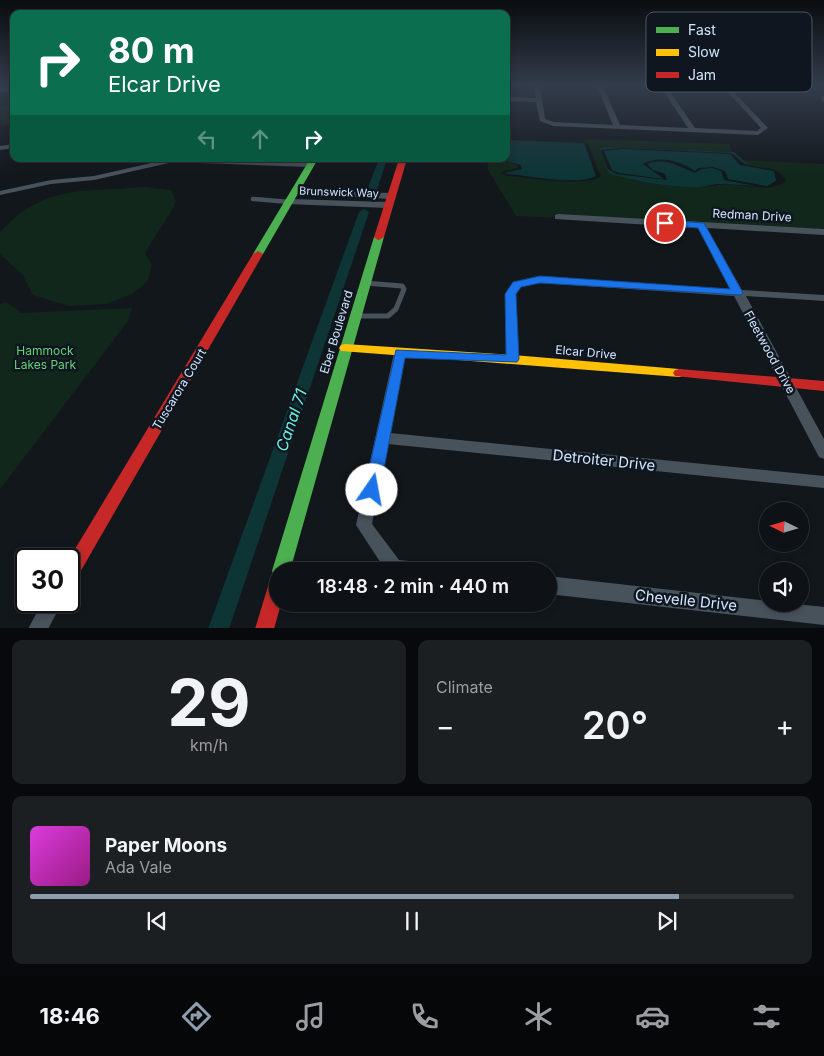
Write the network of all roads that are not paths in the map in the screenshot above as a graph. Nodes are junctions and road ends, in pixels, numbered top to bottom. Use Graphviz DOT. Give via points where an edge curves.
graph roads {
  1 [pos="541,115"];
  2 [pos="612,115"];
  3 [pos="683,115"];
  4 [pos="753,115"];
  5 [pos="617,126"];
  6 [pos="692,129"];
  7 [pos="165,162"];
  8 [pos="312,162"];
  9 [pos="402,162"];
  10 [pos="0,192"];
  11 [pos="292,197"];
  12 [pos="253,199"];
  13 [pos="390,200"];
  14 [pos="558,217"];
  15 [pos="701,225"];
  16 [pos="824,232"];
  17 [pos="365,282"];
  18 [pos="737,293"];
  19 [pos="824,298"];
  20 [pos="354,316"];
  21 [pos="345,348"];
  22 [pos="400,353"];
  23 [pos="513,359"];
  24 [pos="788,383"];
  25 [pos="824,386"];
  26 [pos="384,438"];
  27 [pos="824,453"];
  28 [pos="824,482"];
  29 [pos="80,557"];
  30 [pos="284,562"];
  31 [pos="390,562"];
  32 [pos="557,586"];
  33 [pos="269,612"];
  34 [pos="46,613"];
  35 [pos="824,616"];
  36 [pos="37,628"];
  37 [pos="264,628"];
  1 -- 5 [label="street" via="542,120 553,124"];
  2 -- 5 [label="street"];
  3 -- 6 [label="street"];
  4 -- 6 [label="street" via="765,128 758,132"];
  5 -- 6 [label="street"];
  7 -- 10 [label="street" via="110,175"];
  8 -- 11 [label="street, Tuscarora Court"];
  9 -- 13 [label="street, Eber Boulevard"];
  11 -- 12 [label="lane"];
  11 -- 13 [label="street, Brunswick Way"];
  11 -- 29 [label="street, Tuscarora Court"];
  13 -- 17 [label="street, Eber Boulevard"];
  14 -- 15 [label="street, Redman Drive"];
  15 -- 16 [label="street, Redman Drive"];
  15 -- 18 [label="street, Fleetwood Drive"];
  17 -- 20 [label="street, Eber Boulevard"];
  17 -- 20 [label="lane" via="402,286 398,309 387,317"];
  18 -- 19 [label="street"];
  18 -- 23 [label="street" via="540,280 517,284 510,294"];
  18 -- 24 [label="street, Fleetwood Drive"];
  20 -- 21 [label="street, Eber Boulevard"];
  21 -- 22 [label="street, Elcar Drive"];
  21 -- 30 [label="street, Eber Boulevard"];
  22 -- 23 [label="street, Elcar Drive"];
  22 -- 26 [label="street"];
  23 -- 24 [label="street, Elcar Drive"];
  24 -- 25 [label="street, Elcar Drive"];
  24 -- 27 [label="street, Fleetwood Drive"];
  26 -- 28 [label="street, Detroiter Drive"];
  26 -- 31 [label="street" via="364,525"];
  32 -- 35 [label="street, Chevelle Drive"];
  33 -- 37 [label="street"];
  34 -- 36 [label="street"];
}
